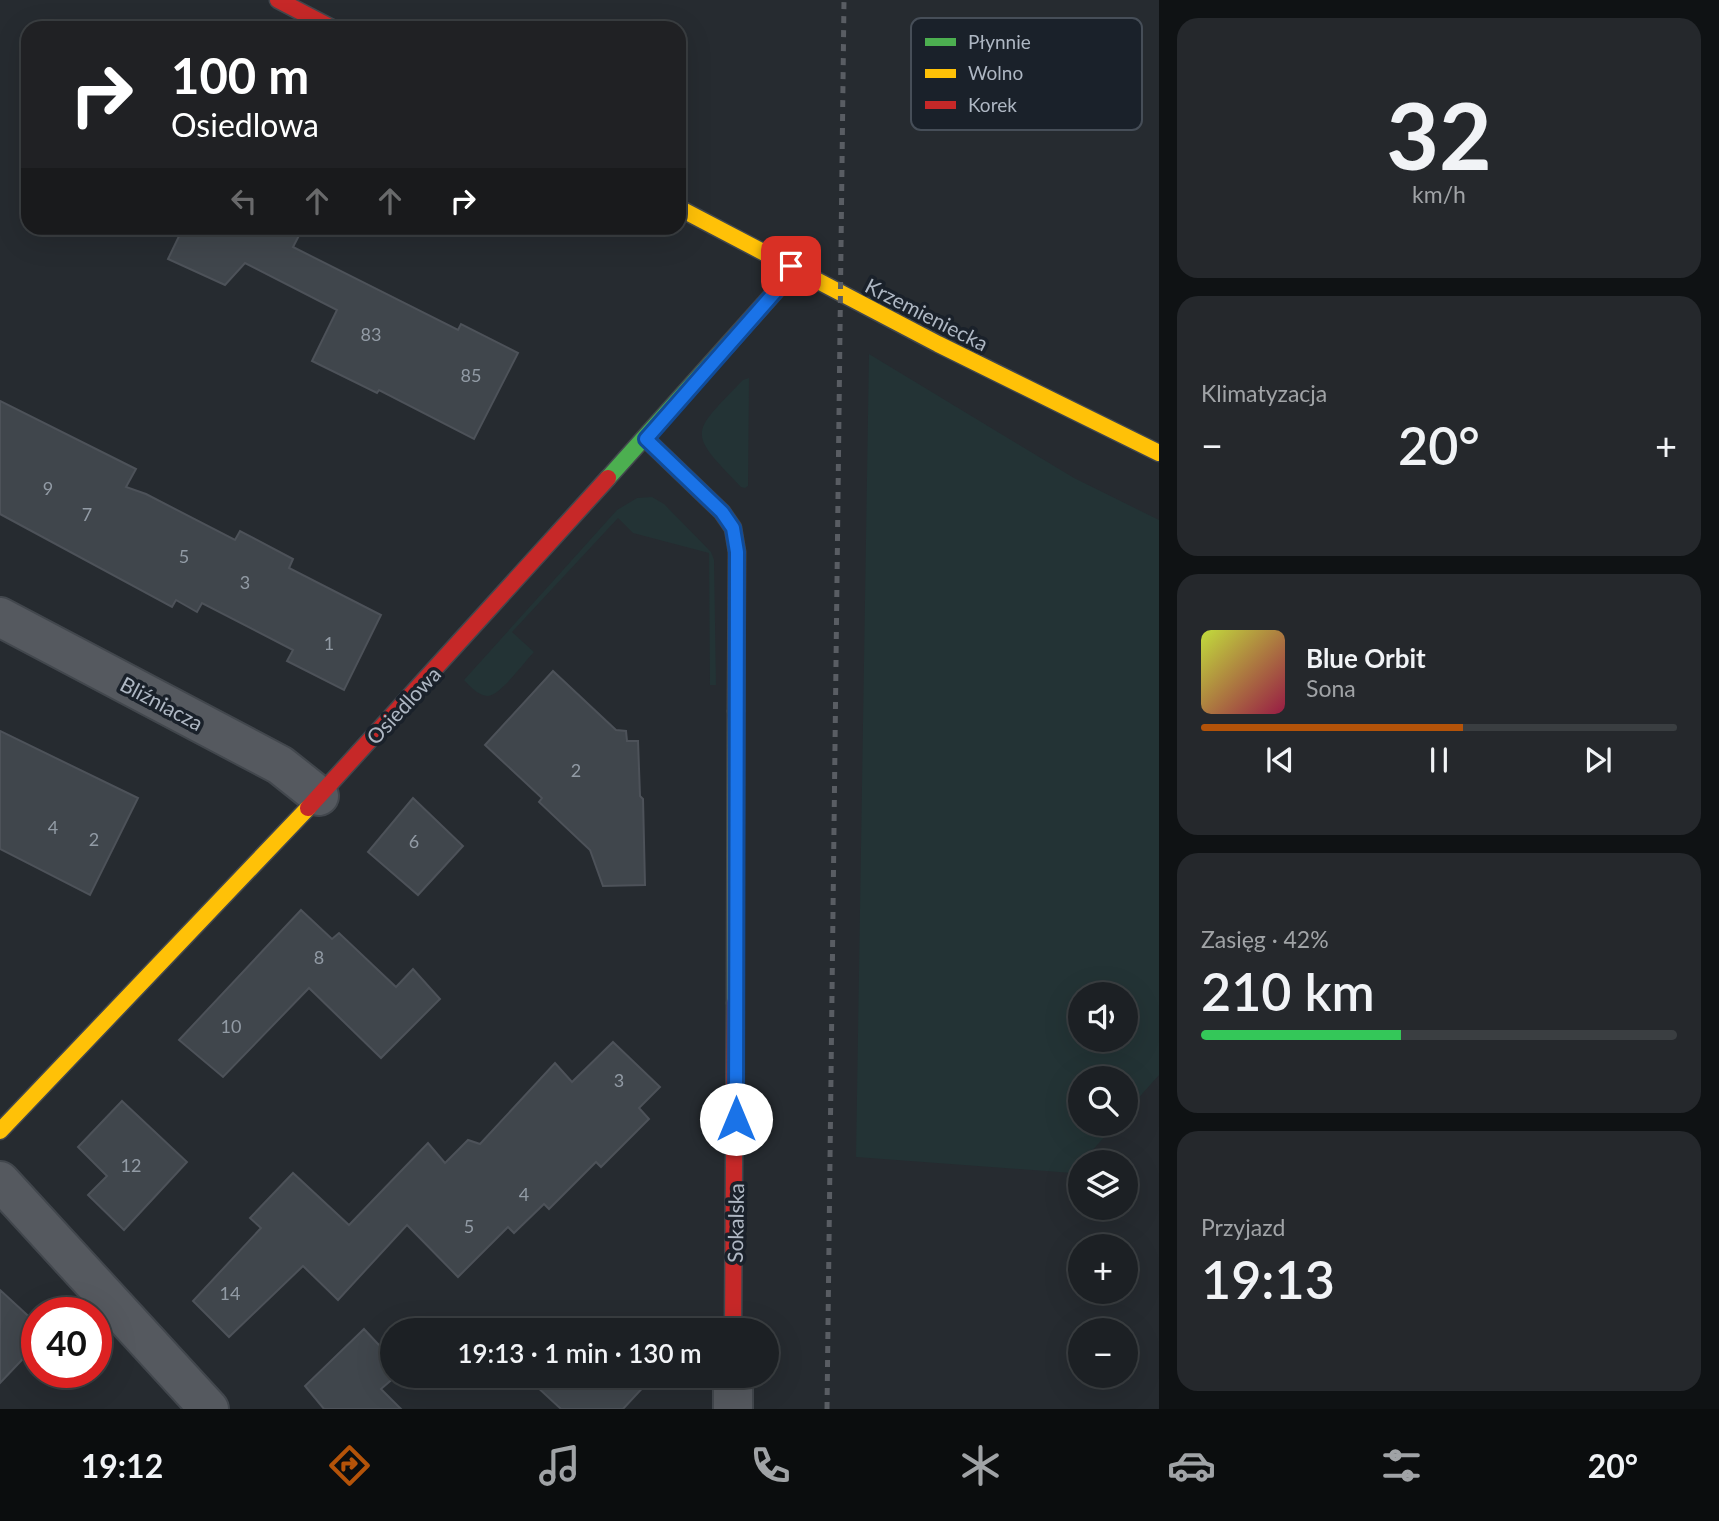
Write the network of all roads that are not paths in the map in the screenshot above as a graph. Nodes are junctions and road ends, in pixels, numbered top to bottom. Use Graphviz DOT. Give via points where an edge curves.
graph roads {
  1 [pos="278,0"];
  2 [pos="318,21"];
  3 [pos="686,212"];
  4 [pos="791,266"];
  5 [pos="646,439"];
  6 [pos="1159,453"];
  7 [pos="0,617"];
  8 [pos="319,796"];
  9 [pos="0,1131"];
  10 [pos="0,1181"];
  11 [pos="733,1318"];
  12 [pos="733,1388"];
  13 [pos="209,1409"];
  14 [pos="733,1409"];
  1 -- 2 [label="street"];
  3 -- 4 [label="street, Krzemieniecka"];
  4 -- 5 [label="street, Osiedlowa" via="775,292"];
  4 -- 6 [label="street, Krzemieniecka"];
  5 -- 8 [label="street, Osiedlowa"];
  5 -- 11 [label="street, Sokalska" via="722,512 733,528 737,552"];
  7 -- 8 [label="street, Bliźniacza" via="280,765"];
  8 -- 9 [label="street, Osiedlowa"];
  10 -- 13 [label="street"];
  12 -- 14 [label="street"];
}
